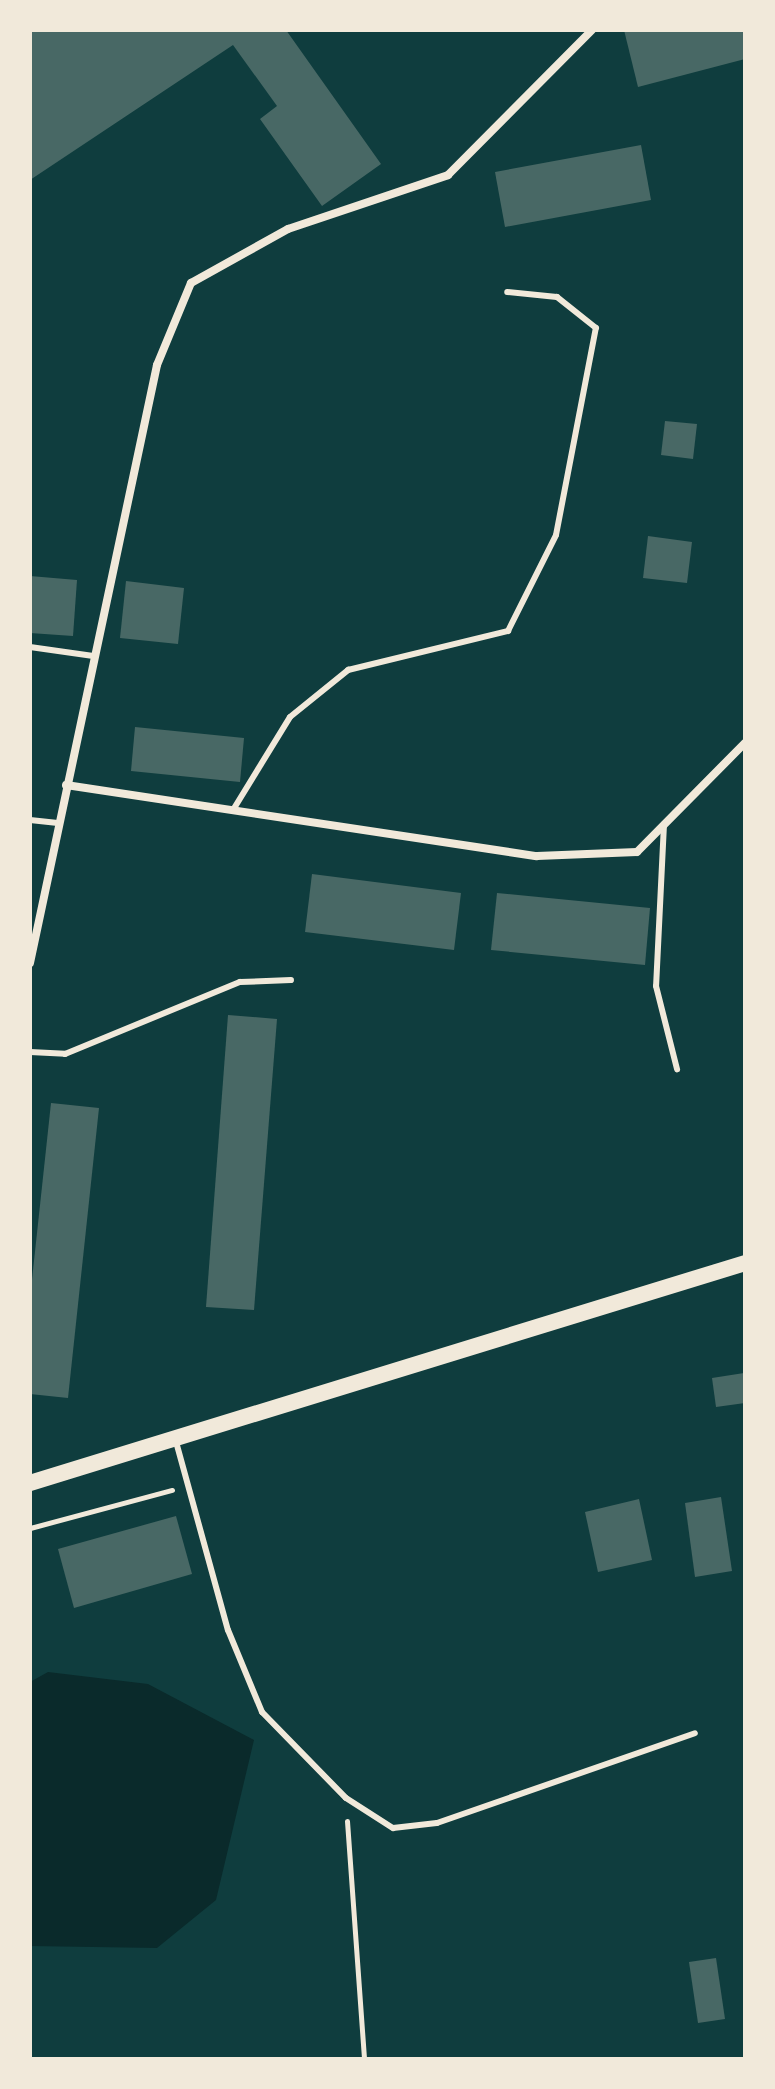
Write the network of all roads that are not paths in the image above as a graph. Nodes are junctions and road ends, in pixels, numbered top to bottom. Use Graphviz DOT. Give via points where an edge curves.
graph roads {
  1 [pos="592,30"];
  2 [pos="507,292"];
  3 [pos="30,647"];
  4 [pos="93,656"];
  5 [pos="745,743"];
  6 [pos="66,785"];
  7 [pos="233,810"];
  8 [pos="30,820"];
  9 [pos="58,823"];
  10 [pos="664,824"];
  11 [pos="30,963"];
  12 [pos="291,980"];
  13 [pos="30,1052"];
  14 [pos="677,1069"];
  15 [pos="745,1263"];
  16 [pos="175,1438"];
  17 [pos="30,1483"];
  18 [pos="695,1733"];
  1 -- 4 [label="street" via="448,175 288,229 191,283 157,365"];
  2 -- 7 [label="lane" via="557,297 596,328 556,535 508,631 348,670 290,717"];
  3 -- 4 [label="lane"];
  4 -- 6 [label="street"];
  5 -- 10 [label="street"];
  6 -- 7 [label="street"];
  6 -- 9 [label="street"];
  7 -- 10 [label="street" via="537,856 637,852"];
  8 -- 9 [label="lane"];
  9 -- 11 [label="street"];
  10 -- 14 [label="lane" via="656,986"];
  12 -- 13 [label="lane" via="240,982 65,1054"];
  15 -- 16 [label="main road"];
  16 -- 17 [label="main road"];
  16 -- 18 [label="lane" via="228,1630 262,1712 346,1798 393,1828 437,1823"];
}
